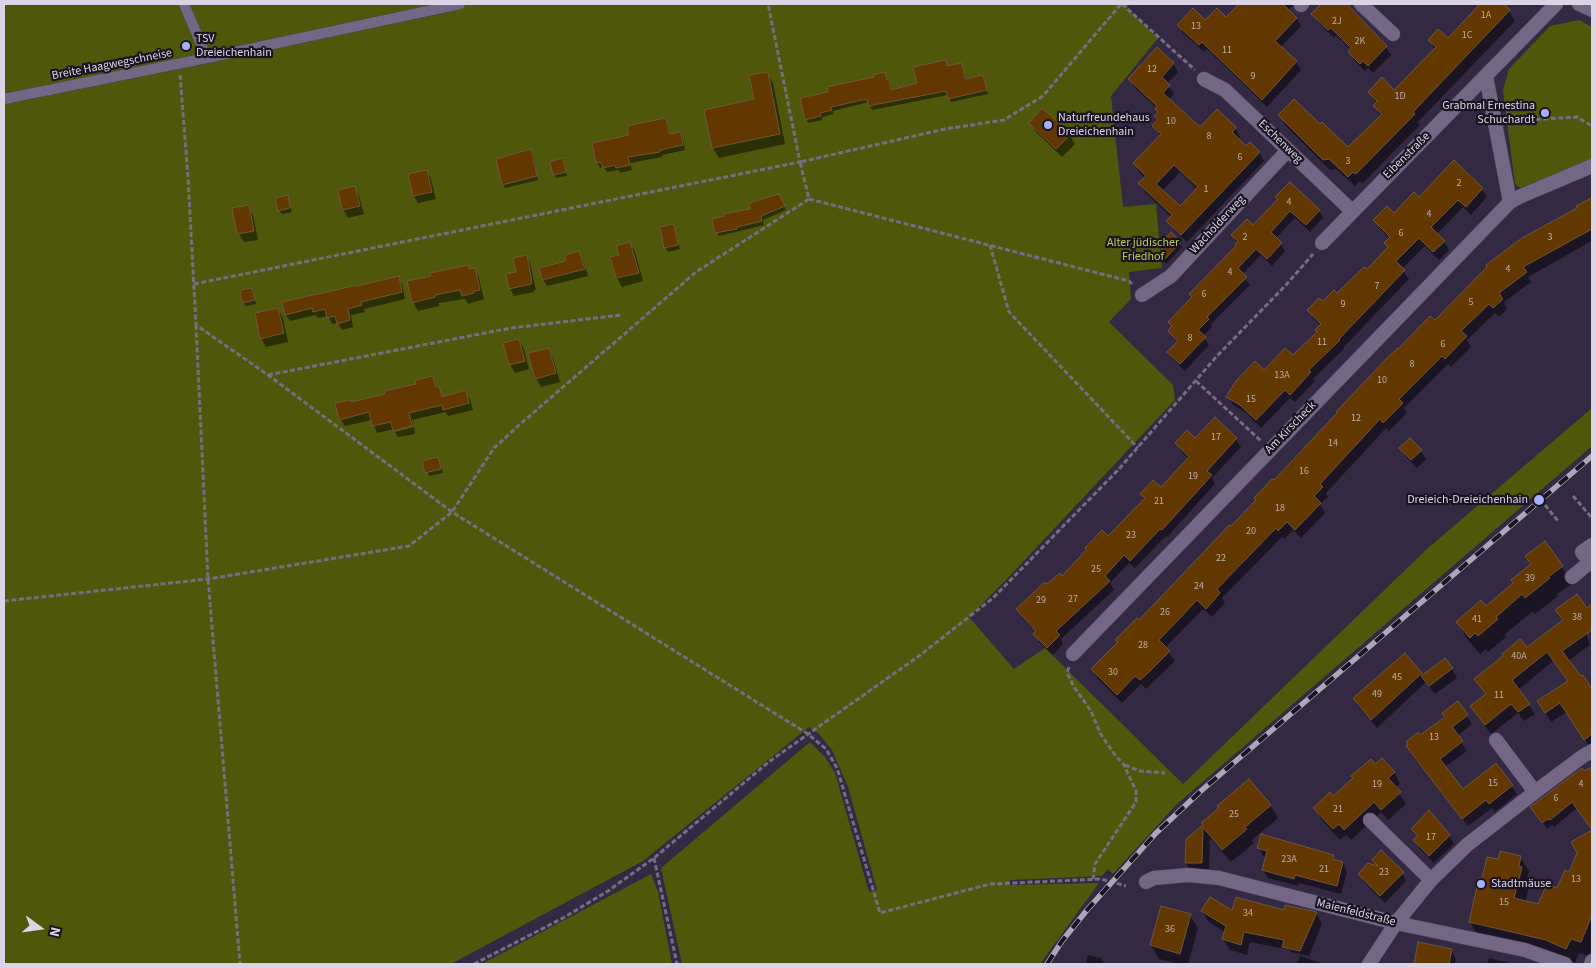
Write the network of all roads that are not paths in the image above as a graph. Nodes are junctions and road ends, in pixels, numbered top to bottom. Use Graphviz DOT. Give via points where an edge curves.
graph roads {
  1 [pos="184,4"];
  2 [pos="460,4"];
  3 [pos="1361,4"];
  4 [pos="1556,4"];
  5 [pos="1579,4"];
  6 [pos="1592,10"];
  7 [pos="1393,34"];
  8 [pos="207,58"];
  9 [pos="1486,76"];
  10 [pos="1204,79"];
  11 [pos="4,99"];
  12 [pos="1288,150"];
  13 [pos="1592,166"];
  14 [pos="1510,202"];
  15 [pos="1352,211"];
  16 [pos="1322,244"];
  17 [pos="1142,295"];
  18 [pos="1592,545"];
  19 [pos="1572,577"];
  20 [pos="1073,654"];
  21 [pos="1496,740"];
  22 [pos="1592,751"];
  23 [pos="1534,792"];
  24 [pos="1370,820"];
  25 [pos="1431,880"];
  26 [pos="1146,882"];
  27 [pos="1396,922"];
  28 [pos="1592,961"];
  29 [pos="1369,964"];
  30 [pos="1565,964"];
  31 [pos="1591,964"];
  1 -- 8 [label="lane"];
  2 -- 8 [label="lane, Breite Haagwegschneise"];
  3 -- 7 [label="street"];
  4 -- 9 [label="street, Eibenstraße"];
  5 -- 6 [label="street"];
  8 -- 11 [label="lane, Breite Haagwegschneise"];
  9 -- 14 [label="street"];
  9 -- 15 [label="street, Eibenstraße"];
  10 -- 12 [label="street, Eschenweg" via="1225,90"];
  12 -- 15 [label="street, Eschenweg"];
  12 -- 17 [label="street, Wacholderweg" via="1171,276"];
  13 -- 14 [label="street, Am Kirscheck"];
  14 -- 20 [label="street, Am Kirscheck"];
  15 -- 16 [label="street, Eibenstraße"];
  18 -- 19 [label="street" via="1582,552 1590,562"];
  21 -- 23 [label="street"];
  22 -- 23 [label="street"];
  23 -- 25 [label="street" via="1467,845"];
  24 -- 25 [label="street"];
  25 -- 27 [label="street"];
  26 -- 27 [label="street, Maienfeldstraße" via="1154,878 1188,876 1219,878"];
  27 -- 29 [label="street"];
  27 -- 30 [label="street, Maienfeldstraße" via="1525,950"];
  28 -- 31 [label="street"];
}
